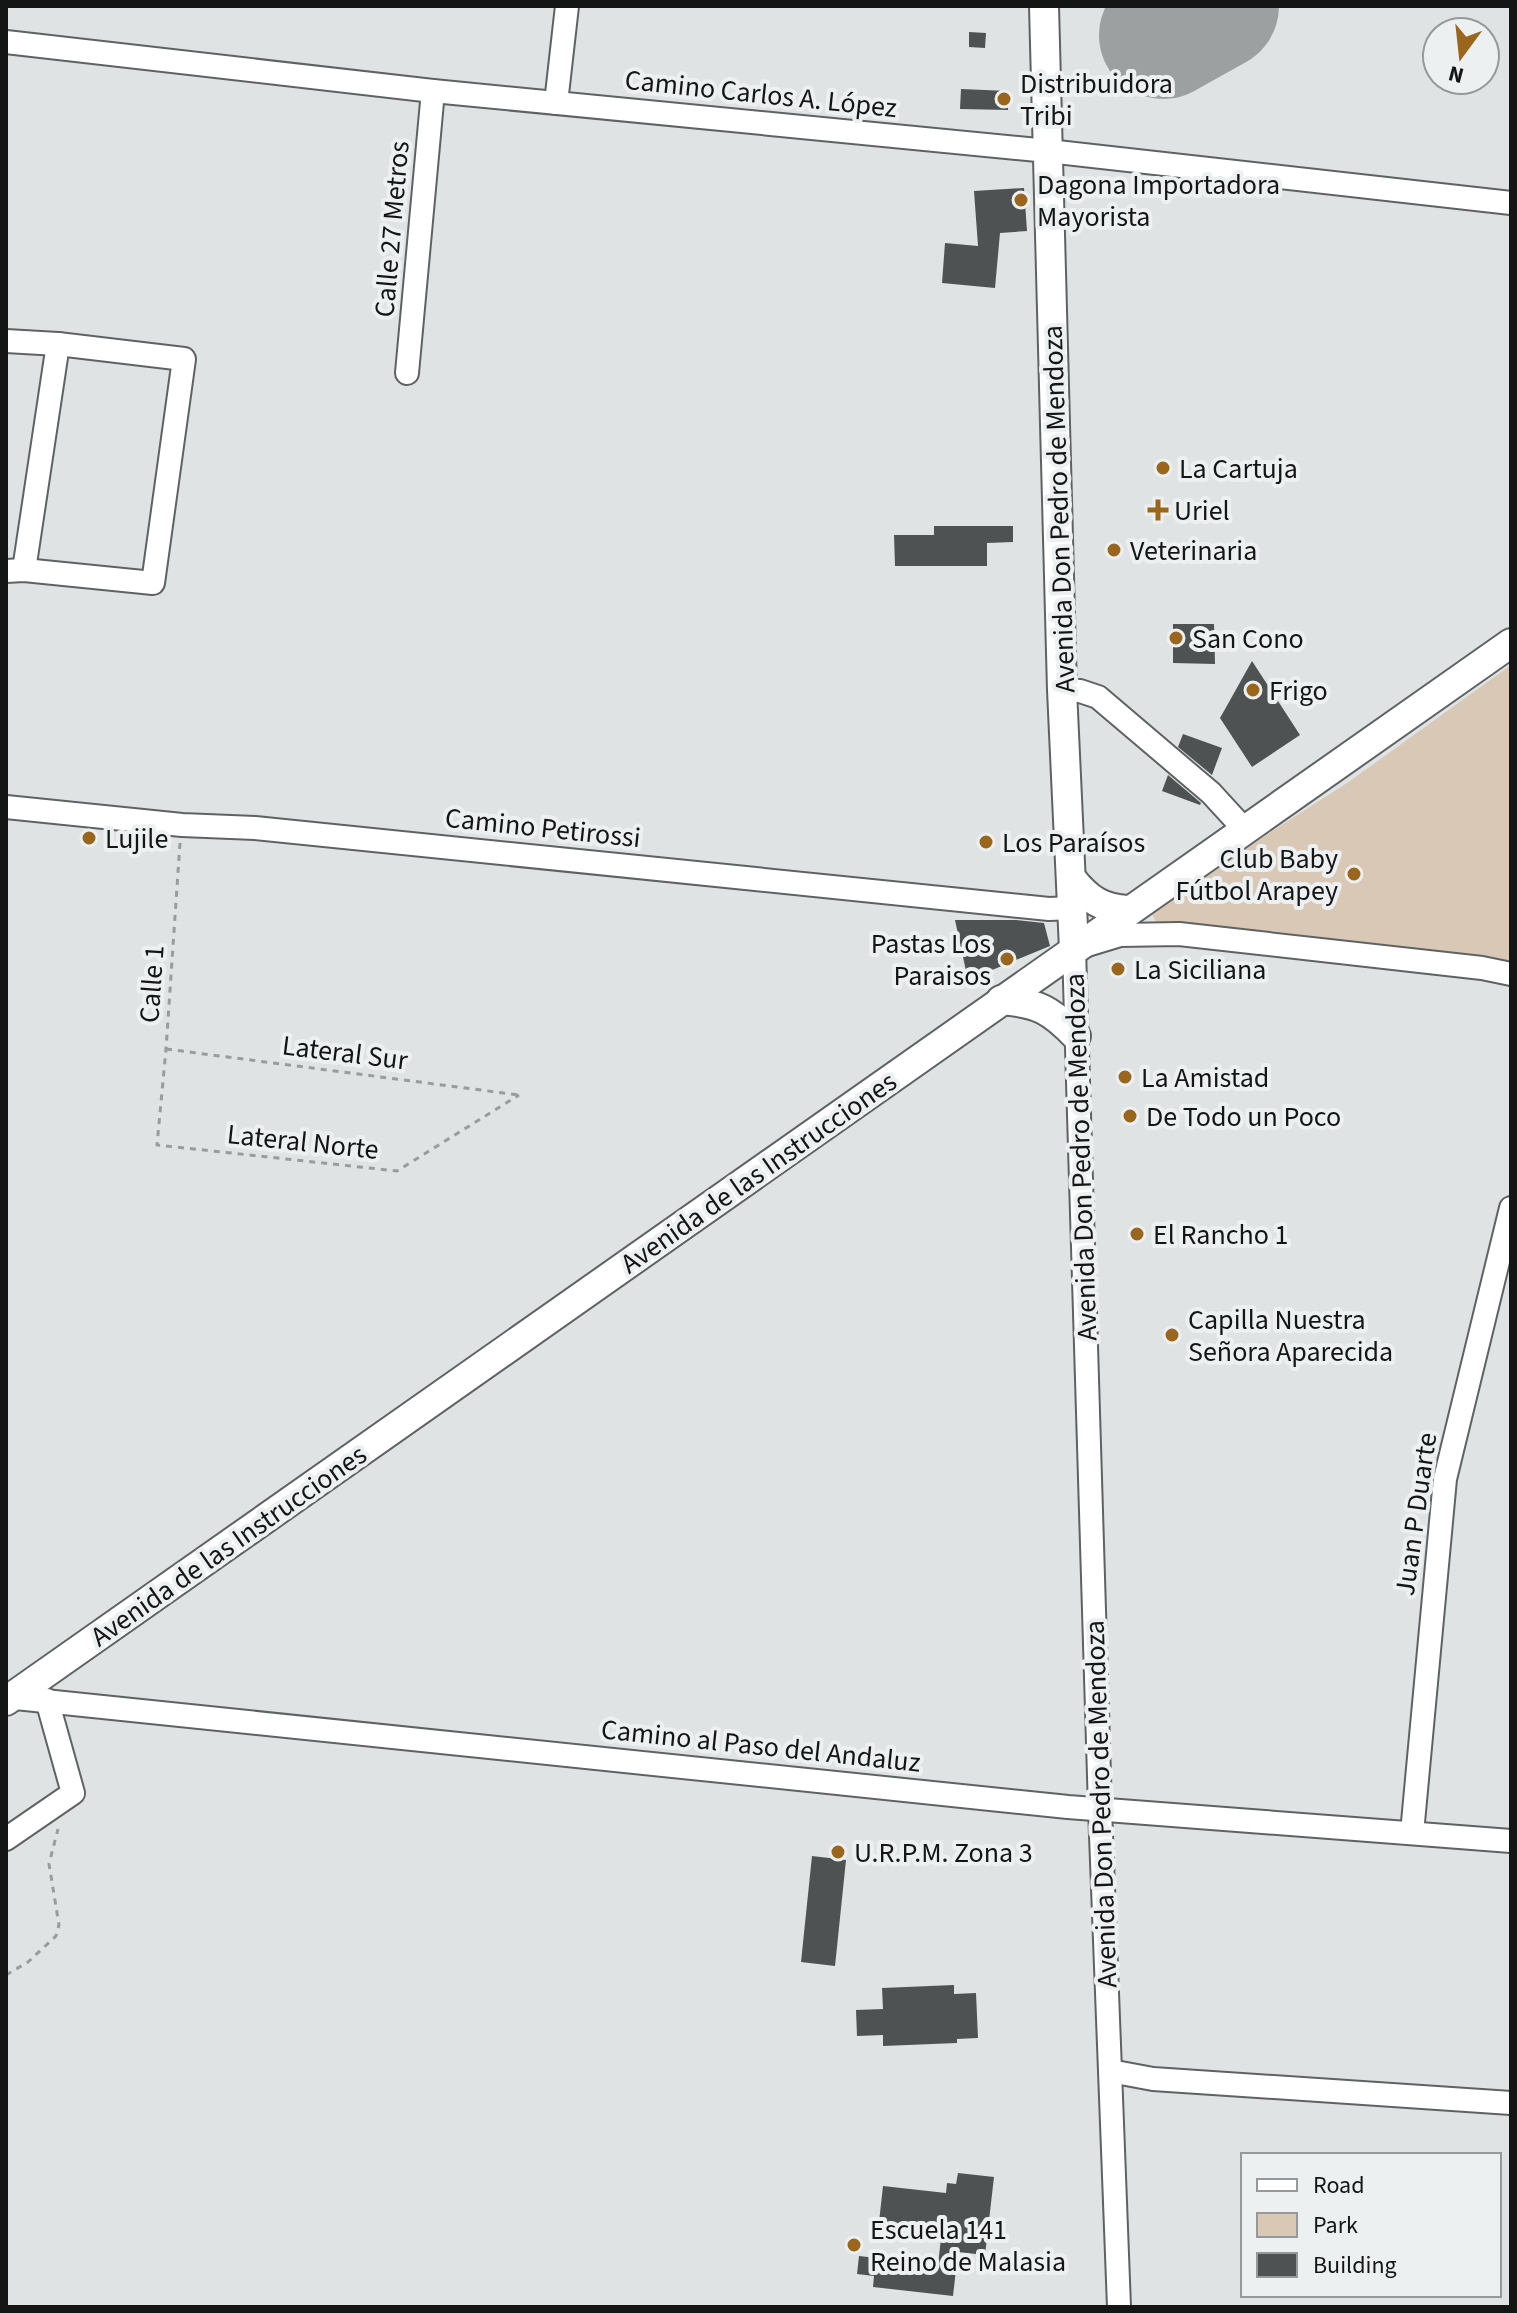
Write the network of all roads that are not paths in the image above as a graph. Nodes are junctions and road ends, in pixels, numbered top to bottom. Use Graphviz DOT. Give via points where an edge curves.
graph roads {
  1 [pos="567,6"];
  2 [pos="1044,6"];
  3 [pos="6,42"];
  4 [pos="433,91"];
  5 [pos="556,103"];
  6 [pos="1048,151"];
  7 [pos="1511,203"];
  8 [pos="6,341"];
  9 [pos="58,344"];
  10 [pos="407,373"];
  11 [pos="15,570"];
  12 [pos="1511,643"];
  13 [pos="1062,690"];
  14 [pos="6,807"];
  15 [pos="1244,829"];
  16 [pos="1072,879"];
  17 [pos="1073,908"];
  18 [pos="1128,910"];
  19 [pos="1074,949"];
  20 [pos="1511,974"];
  21 [pos="1001,1000"];
  22 [pos="1076,1036"];
  23 [pos="1511,1208"];
  24 [pos="8,1699"];
  25 [pos="47,1700"];
  26 [pos="1100,1809"];
  27 [pos="1412,1833"];
  28 [pos="6,1839"];
  29 [pos="1511,1841"];
  30 [pos="1110,2071"];
  31 [pos="1511,2103"];
  32 [pos="1119,2307"];
  1 -- 5 [label="street"];
  2 -- 6 [label="main road, Avenida Don Pedro de Mendoza"];
  3 -- 4 [label="street, Camino Carlos A. López"];
  4 -- 5 [label="street, Camino Carlos A. López"];
  4 -- 10 [label="street, Calle 27 Metros"];
  5 -- 6 [label="street, Camino Carlos A. López"];
  6 -- 7 [label="street, Camino Carlos A. López"];
  6 -- 13 [label="main road, Avenida Don Pedro de Mendoza"];
  8 -- 9 [label="street"];
  9 -- 11 [label="street"];
  9 -- 11 [label="street" via="184,359 153,583"];
  12 -- 15 [label="main road, Avenida de las Instrucciones"];
  13 -- 15 [label="street" via="1098,697 1211,793"];
  13 -- 16 [label="main road, Avenida Don Pedro de Mendoza"];
  14 -- 17 [label="street, Camino Petirossi"];
  15 -- 18 [label="main road, Avenida de las Instrucciones"];
  16 -- 17 [label="main road, Avenida Don Pedro de Mendoza"];
  16 -- 18 [label="main road" via="1099,905"];
  17 -- 19 [label="main road, Avenida Don Pedro de Mendoza"];
  18 -- 19 [label="main road, Avenida de las Instrucciones"];
  19 -- 20 [label="street" via="1120,935 1179,934"];
  19 -- 21 [label="main road, Avenida de las Instrucciones"];
  19 -- 22 [label="street, Avenida Don Pedro de Mendoza"];
  21 -- 22 [label="main road" via="1047,1010"];
  21 -- 24 [label="main road, Avenida de las Instrucciones"];
  22 -- 26 [label="street, Avenida Don Pedro de Mendoza"];
  23 -- 27 [label="street, Juan P Duarte" via="1445,1479"];
  24 -- 25 [label="street, Camino al Paso del Andaluz"];
  25 -- 26 [label="street, Camino al Paso del Andaluz"];
  25 -- 28 [label="street" via="73,1793"];
  26 -- 27 [label="street, Camino al Paso del Andaluz"];
  26 -- 30 [label="street, Avenida Don Pedro de Mendoza"];
  27 -- 29 [label="street, Camino al Paso del Andaluz"];
  30 -- 31 [label="street" via="1153,2079"];
  30 -- 32 [label="street, Avenida Don Pedro de Mendoza"];
}
